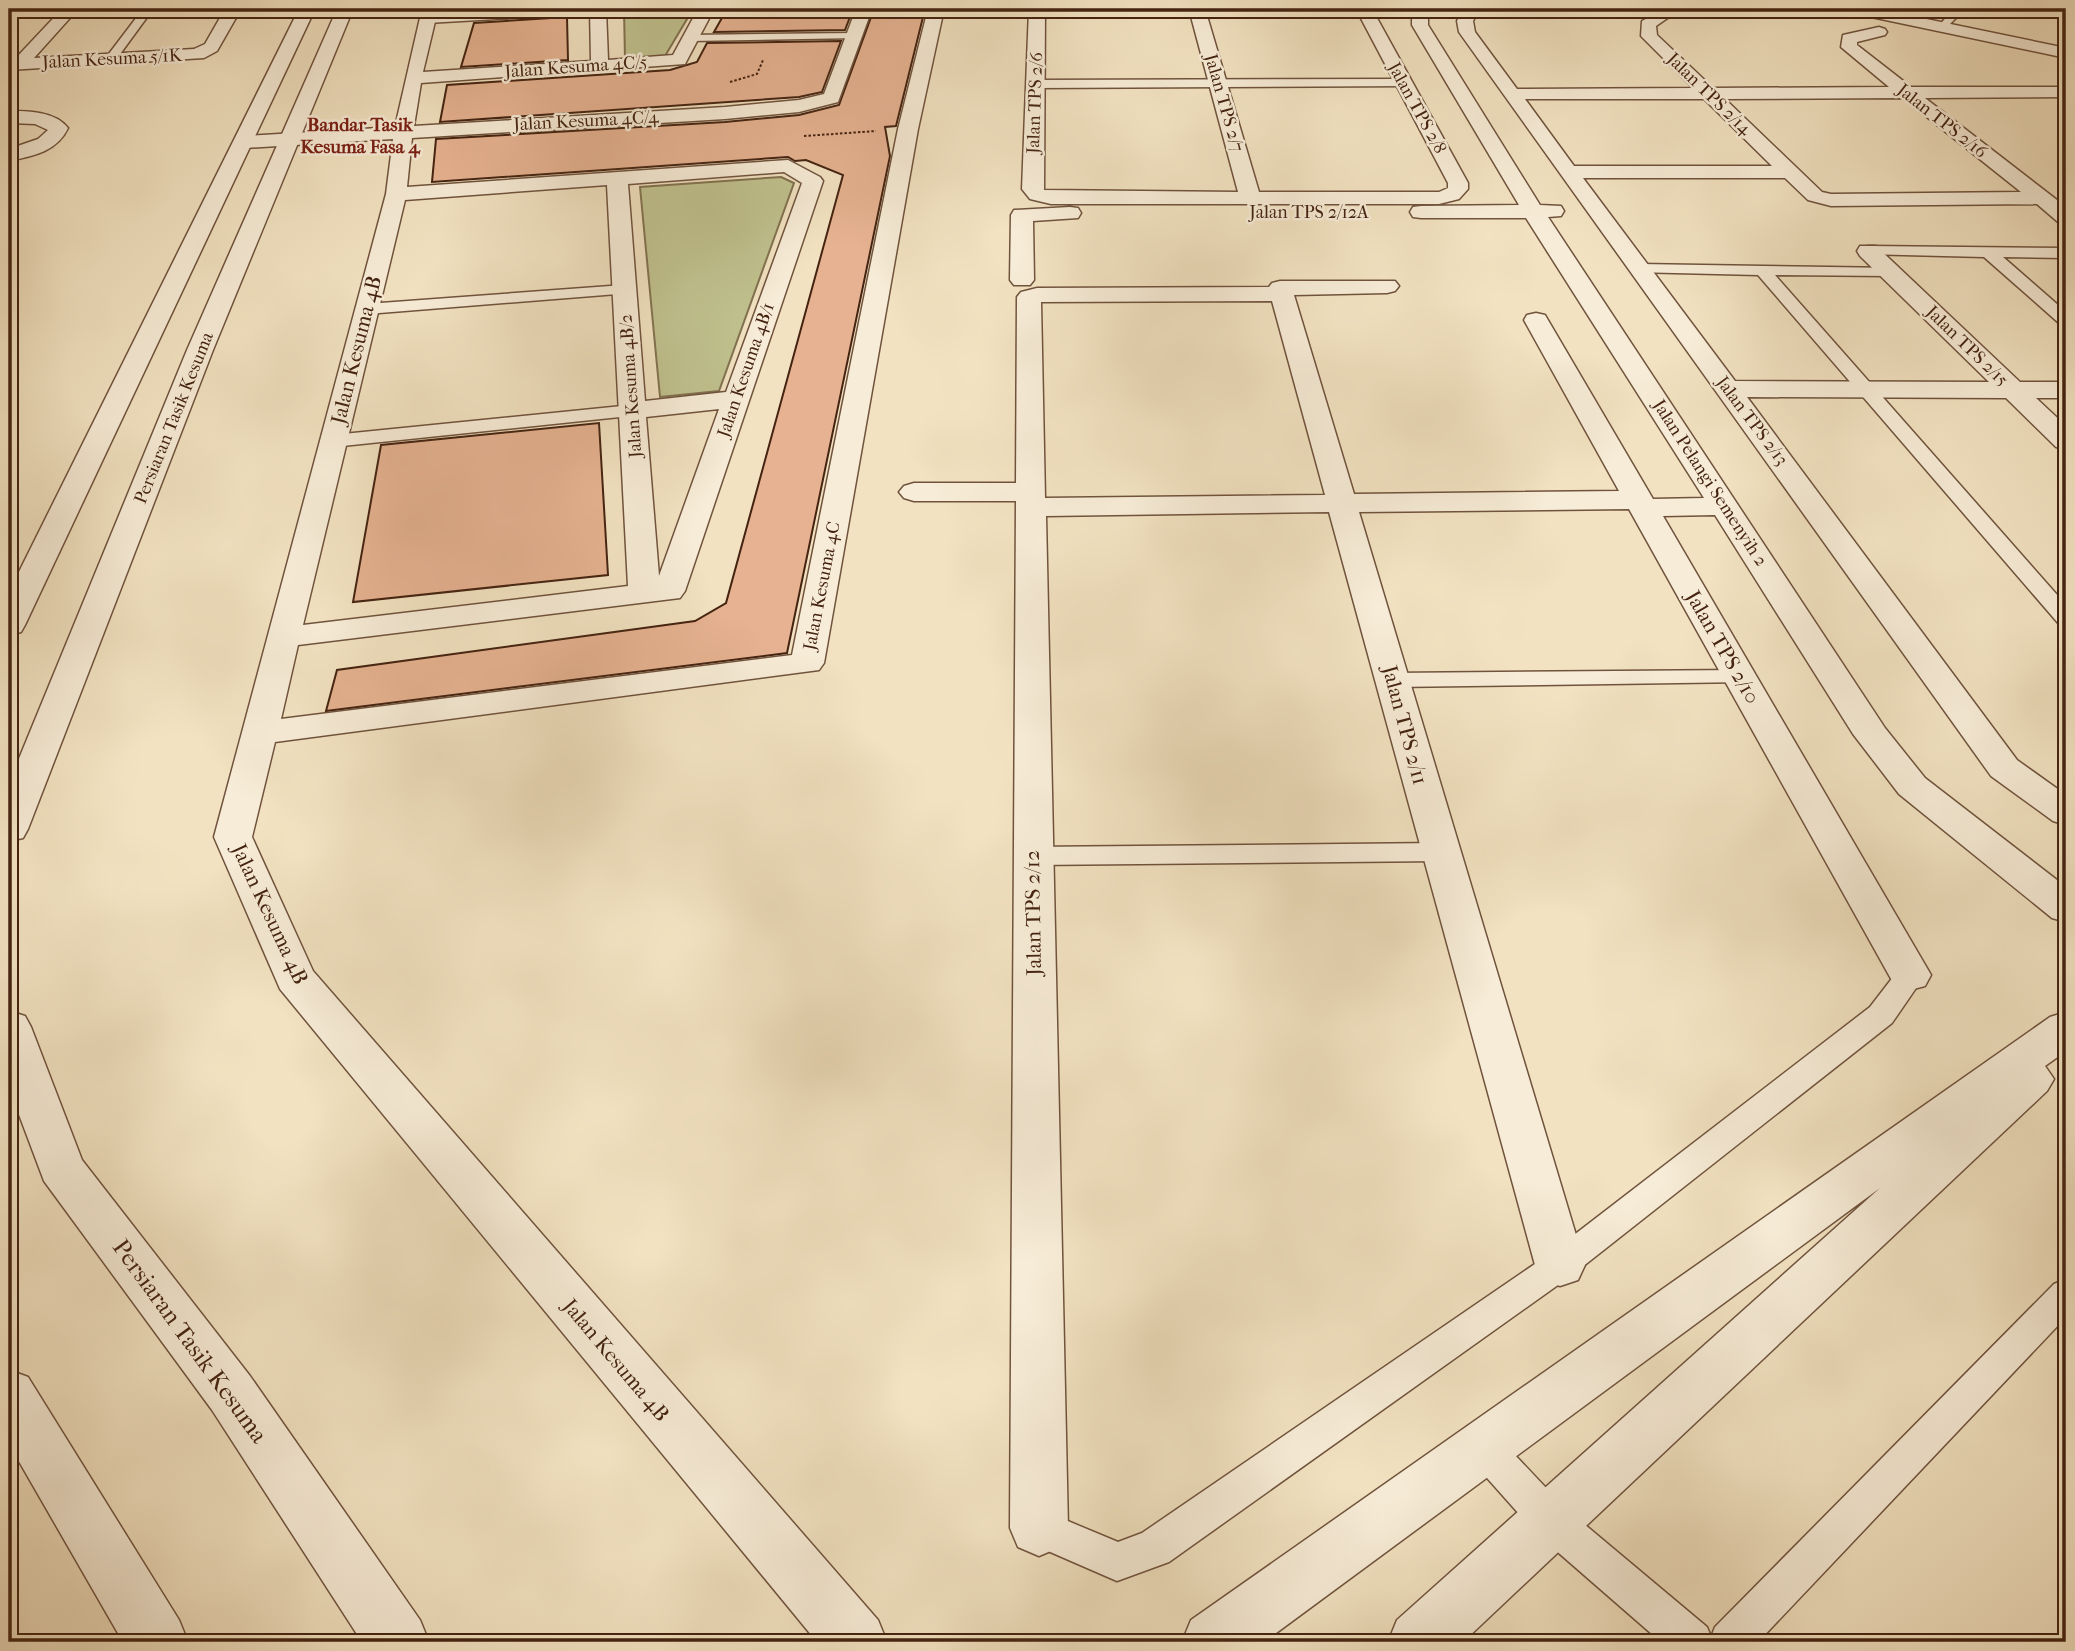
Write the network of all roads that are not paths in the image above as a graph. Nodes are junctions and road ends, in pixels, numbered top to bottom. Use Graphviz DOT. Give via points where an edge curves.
graph roads {
  1 [pos="70,9"];
  2 [pos="148,9"];
  3 [pos="233,9"];
  4 [pos="307,9"];
  5 [pos="345,9"];
  6 [pos="598,9"];
  7 [pos="706,9"];
  8 [pos="864,9"];
  9 [pos="936,9"];
  10 [pos="1037,9"];
  11 [pos="1197,9"];
  12 [pos="1364,9"];
  13 [pos="1425,9"];
  14 [pos="1471,9"];
  15 [pos="1684,9"];
  16 [pos="1857,9"];
  17 [pos="1951,9"];
  18 [pos="429,14"];
  19 [pos="1942,28"];
  20 [pos="1879,32"];
  21 [pos="854,37"];
  22 [pos="690,38"];
  23 [pos="2066,53"];
  24 [pos="111,59"];
  25 [pos="14,64"];
  26 [pos="600,65"];
  27 [pos="415,78"];
  28 [pos="1404,83"];
  29 [pos="1035,84"];
  30 [pos="1218,84"];
  31 [pos="1708,92"];
  32 [pos="1904,92"];
  33 [pos="2066,92"];
  34 [pos="1513,94"];
  35 [pos="9,117"];
  36 [pos="402,131"];
  37 [pos="292,138"];
  38 [pos="245,142"];
  39 [pos="9,155"];
  40 [pos="1569,172"];
  41 [pos="1789,172"];
  42 [pos="617,178"];
  43 [pos="396,194"];
  44 [pos="1250,198"];
  45 [pos="2042,198"];
  46 [pos="1533,211"];
  47 [pos="1597,211"];
  48 [pos="1022,215"];
  49 [pos="2066,217"];
  50 [pos="1868,251"];
  51 [pos="1988,252"];
  52 [pos="2066,253"];
  53 [pos="1639,270"];
  54 [pos="1762,270"];
  55 [pos="1889,271"];
  56 [pos="1387,286"];
  57 [pos="1026,289"];
  58 [pos="624,290"];
  59 [pos="1282,294"];
  60 [pos="367,309"];
  61 [pos="1536,320"];
  62 [pos="2066,320"];
  63 [pos="1728,389"];
  64 [pos="1867,390"];
  65 [pos="2013,390"];
  66 [pos="2066,390"];
  67 [pos="737,399"];
  68 [pos="632,411"];
  69 [pos="333,440"];
  70 [pos="2066,441"];
  71 [pos="914,492"];
  72 [pos="1721,499"];
  73 [pos="1031,500"];
  74 [pos="1639,500"];
  75 [pos="1342,503"];
  76 [pos="644,594"];
  77 [pos="2066,618"];
  78 [pos="9,625"];
  79 [pos="283,637"];
  80 [pos="1740,677"];
  81 [pos="1393,680"];
  82 [pos="259,733"];
  83 [pos="2066,813"];
  84 [pos="9,829"];
  85 [pos="1440,852"];
  86 [pos="1032,856"];
  87 [pos="2066,908"];
  88 [pos="1910,975"];
  89 [pos="9,1027"];
  90 [pos="2066,1028"];
  91 [pos="2066,1046"];
  92 [pos="1560,1265"];
  93 [pos="2066,1294"];
  94 [pos="9,1394"];
  95 [pos="1484,1448"];
  96 [pos="1551,1521"];
  97 [pos="1039,1528"];
  98 [pos="157,1642"];
  99 [pos="398,1642"];
  100 [pos="856,1642"];
  101 [pos="1213,1642"];
  102 [pos="1419,1642"];
  103 [pos="1692,1642"];
  104 [pos="1730,1642"];
  1 -- 25 [label="street"];
  2 -- 24 [label="lane"];
  3 -- 24 [label="street, Jalan Kesuma 5/1K" via="211,47 198,54"];
  4 -- 38 [label="street"];
  5 -- 37 [label="street, Persiaran Tasik Kesuma"];
  6 -- 18 [label="lane"];
  6 -- 26 [label="street"];
  7 -- 22 [label="street, Jalan Kesuma 4C/5"];
  8 -- 21 [label="street, Jalan Kesuma 4C/4"];
  9 -- 82 [label="street, Jalan Kesuma 4C" via="908,129 807,663"];
  10 -- 29 [label="street, Jalan TPS 2/6"];
  11 -- 30 [label="street, Jalan TPS 2/7"];
  12 -- 28 [label="street, Jalan TPS 2/8"];
  13 -- 46 [label="street, Jalan Pelangi Semenyih 2" via="1420,25"];
  14 -- 34 [label="street, Jalan TPS 2/13" via="1465,21 1467,32"];
  15 -- 31 [label="street, Jalan TPS 2/14" via="1648,24 1648,36"];
  16 -- 19 [label="street"];
  17 -- 19 [label="lane" via="1955,14"];
  18 -- 27 [label="street"];
  19 -- 23 [label="street"];
  20 -- 32 [label="street, Jalan TPS 2/16" via="1849,39 1849,47"];
  21 -- 22 [label="lane"];
  21 -- 36 [label="street, Jalan Kesuma 4C/4" via="832,97 799,106"];
  22 -- 26 [label="street, Jalan Kesuma 4C/5" via="679,60"];
  24 -- 25 [label="street, Jalan Kesuma 5/1K"];
  26 -- 27 [label="street, Jalan Kesuma 4C/5"];
  27 -- 36 [label="street"];
  28 -- 30 [label="lane"];
  28 -- 44 [label="street, Jalan TPS 2/8" via="1458,183 1452,195"];
  29 -- 30 [label="lane"];
  29 -- 44 [label="street, Jalan TPS 2/6" via="1032,189 1037,195"];
  30 -- 44 [label="street, Jalan TPS 2/7"];
  31 -- 32 [label="street"];
  31 -- 34 [label="street"];
  31 -- 41 [label="street, Jalan TPS 2/14"];
  32 -- 33 [label="street"];
  32 -- 45 [label="street, Jalan TPS 2/16"];
  34 -- 40 [label="street, Jalan TPS 2/13"];
  35 -- 39 [label="street" via="38,119 58,128 44,144"];
  36 -- 37 [label="street, Jalan Kesuma 4C/4"];
  36 -- 43 [label="street, Jalan Kesuma 4B"];
  37 -- 38 [label="street, Jalan Kesuma 4C/4"];
  37 -- 84 [label="street, Persiaran Tasik Kesuma" via="200,350"];
  38 -- 78 [label="street"];
  40 -- 41 [label="street"];
  40 -- 47 [label="street, Jalan TPS 2/13"];
  41 -- 45 [label="street, Jalan TPS 2/14" via="1806,189 1831,200"];
  42 -- 43 [label="street, Jalan Kesuma 4B/1"];
  42 -- 58 [label="street, Jalan Kesuma 4B/2"];
  42 -- 67 [label="street, Jalan Kesuma 4B/1" via="788,166 813,181"];
  43 -- 60 [label="street, Jalan Kesuma 4B"];
  45 -- 49 [label="street, Jalan TPS 2/16"];
  46 -- 47 [label="street, Jalan TPS 2/12A"];
  46 -- 48 [label="street, Jalan TPS 2/12A"];
  46 -- 72 [label="street, Jalan Pelangi Semenyih 2"];
  47 -- 53 [label="street, Jalan TPS 2/13"];
  48 -- 57 [label="street, Jalan TPS 2/12"];
  50 -- 51 [label="lane"];
  50 -- 55 [label="street, Jalan TPS 2/15"];
  51 -- 52 [label="lane"];
  51 -- 62 [label="lane"];
  53 -- 54 [label="lane"];
  53 -- 63 [label="street, Jalan TPS 2/13"];
  54 -- 55 [label="lane"];
  54 -- 64 [label="lane"];
  55 -- 65 [label="street, Jalan TPS 2/15"];
  56 -- 59 [label="street" via="1285,286 1280,288"];
  57 -- 59 [label="street" via="1037,295"];
  57 -- 73 [label="street, Jalan TPS 2/12"];
  58 -- 60 [label="lane"];
  58 -- 68 [label="street, Jalan Kesuma 4B/2"];
  59 -- 75 [label="street, Jalan TPS 2/11"];
  60 -- 69 [label="street, Jalan Kesuma 4B"];
  61 -- 74 [label="street, Jalan TPS 2/10"];
  63 -- 64 [label="street"];
  63 -- 83 [label="street, Jalan TPS 2/13" via="2004,768"];
  64 -- 65 [label="street"];
  64 -- 77 [label="lane"];
  65 -- 66 [label="street"];
  65 -- 70 [label="street, Jalan TPS 2/15"];
  67 -- 68 [label="street"];
  67 -- 76 [label="street, Jalan Kesuma 4B/1" via="668,591"];
  68 -- 69 [label="lane"];
  68 -- 76 [label="street, Jalan Kesuma 4B/2"];
  69 -- 79 [label="street, Jalan Kesuma 4B"];
  71 -- 73 [label="street"];
  72 -- 74 [label="street"];
  72 -- 87 [label="street, Jalan Pelangi Semenyih 2" via="1871,734 1912,786"];
  73 -- 75 [label="street"];
  73 -- 86 [label="street, Jalan TPS 2/12"];
  74 -- 75 [label="street"];
  74 -- 80 [label="street, Jalan TPS 2/10"];
  75 -- 81 [label="street, Jalan TPS 2/11"];
  76 -- 79 [label="street, Jalan Kesuma 4B/1"];
  79 -- 82 [label="street, Jalan Kesuma 4B"];
  80 -- 81 [label="lane"];
  80 -- 88 [label="street, Jalan TPS 2/10"];
  81 -- 85 [label="street, Jalan TPS 2/11"];
  82 -- 100 [label="street, Jalan Kesuma 4B" via="233,837 295,978"];
  85 -- 86 [label="lane"];
  85 -- 92 [label="street, Jalan TPS 2/11"];
  86 -- 97 [label="street, Jalan TPS 2/12"];
  88 -- 92 [label="lane" via="1881,1016"];
  89 -- 99 [label="street, Persiaran Tasik Kesuma" via="61,1168 231,1393"];
  90 -- 95 [label="street"];
  91 -- 96 [label="street"];
  92 -- 97 [label="lane" via="1155,1548 1117,1562"];
  93 -- 104 [label="lane"];
  94 -- 98 [label="street"];
  95 -- 96 [label="lane"];
  95 -- 101 [label="street"];
  96 -- 102 [label="street"];
  96 -- 103 [label="lane"];
}
